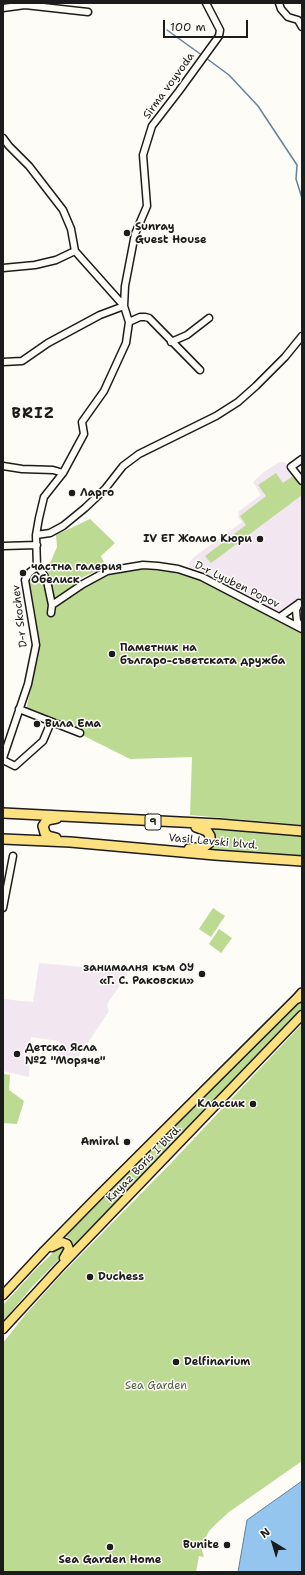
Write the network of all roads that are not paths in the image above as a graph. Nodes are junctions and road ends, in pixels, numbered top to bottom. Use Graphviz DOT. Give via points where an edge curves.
graph roads {
  1 [pos="206,3"];
  2 [pos="279,3"];
  3 [pos="3,8"];
  4 [pos="88,12"];
  5 [pos="300,18"];
  6 [pos="302,27"];
  7 [pos="3,138"];
  8 [pos="75,251"];
  9 [pos="3,268"];
  10 [pos="124,306"];
  11 [pos="209,318"];
  12 [pos="129,322"];
  13 [pos="302,336"];
  14 [pos="171,342"];
  15 [pos="3,362"];
  16 [pos="200,370"];
  17 [pos="302,459"];
  18 [pos="3,466"];
  19 [pos="63,473"];
  20 [pos="302,481"];
  21 [pos="36,535"];
  22 [pos="37,545"];
  23 [pos="3,546"];
  24 [pos="37,567"];
  25 [pos="301,602"];
  26 [pos="52,605"];
  27 [pos="51,613"];
  28 [pos="280,617"];
  29 [pos="302,629"];
  30 [pos="20,709"];
  31 [pos="52,722"];
  32 [pos="80,733"];
  33 [pos="3,759"];
  34 [pos="3,813"];
  35 [pos="67,816"];
  36 [pos="176,823"];
  37 [pos="302,831"];
  38 [pos="3,839"];
  39 [pos="70,842"];
  40 [pos="174,851"];
  41 [pos="13,856"];
  42 [pos="266,859"];
  43 [pos="302,861"];
  44 [pos="302,868"];
  45 [pos="3,908"];
  46 [pos="301,995"];
  47 [pos="302,1015"];
  48 [pos="44,1251"];
  49 [pos="59,1268"];
  50 [pos="3,1296"];
  51 [pos="3,1329"];
  1 -- 10 [label="street, Sirma voyvoda" via="220,30 219,36 152,126 143,155 147,206 135,234"];
  2 -- 5 [label="street" via="288,17"];
  3 -- 4 [label="street" via="25,5"];
  5 -- 6 [label="street"];
  7 -- 8 [label="street" via="29,166 63,210 71,229"];
  8 -- 9 [label="street" via="56,260 35,265"];
  8 -- 10 [label="street"];
  10 -- 12 [label="street, Sirma voyvoda"];
  10 -- 15 [label="street" via="100,315 22,361"];
  11 -- 14 [label="street" via="187,336"];
  12 -- 14 [label="street" via="149,318"];
  12 -- 19 [label="street, Sirma voyvoda" via="126,343 104,391 82,422 84,434"];
  13 -- 21 [label="street" via="285,357 238,402 216,416 139,454 123,466 105,489 63,526 50,533"];
  14 -- 16 [label="street"];
  17 -- 20 [label="street" via="291,467"];
  18 -- 19 [label="street"];
  19 -- 21 [label="street, Sirma voyvoda" via="44,497"];
  21 -- 22 [label="street, Sirma voyvoda"];
  22 -- 23 [label="street"];
  22 -- 24 [label="street, Sirma voyvoda"];
  24 -- 26 [label="street" via="47,581"];
  24 -- 30 [label="street, D-r Skochev" via="25,580 36,645"];
  25 -- 28 [label="street"];
  25 -- 29 [label="street" via="296,610 297,621"];
  26 -- 27 [label="street"];
  26 -- 28 [label="street, D-r Lyuben Popov" via="107,571 150,565 170,567 202,577"];
  28 -- 29 [label="street, D-r Lyuben Popov"];
  30 -- 31 [label="street"];
  30 -- 33 [label="street, D-r Skochev"];
  31 -- 32 [label="street"];
  31 -- 33 [label="street" via="43,741 15,766"];
  34 -- 35 [label="highway, Vasil Levski blvd. / 9"];
  35 -- 36 [label="highway, Vasil Levski blvd. / 9"];
  35 -- 39 [label="highway" via="48,820 44,830 48,836"];
  36 -- 37 [label="highway, Vasil Levski blvd. / 9"];
  36 -- 40 [label="highway" via="205,829 210,839 204,847"];
  38 -- 39 [label="highway, Vasil Levski blvd."];
  39 -- 40 [label="highway, Vasil Levski blvd."];
  40 -- 42 [label="highway, Vasil Levski blvd."];
  41 -- 45 [label="street"];
  42 -- 43 [label="highway, Vasil Levski blvd."];
  42 -- 44 [label="highway"];
  46 -- 48 [label="main road, Knyaz Boris I blvd."];
  47 -- 49 [label="main road, Knyaz Boris I blvd."];
  48 -- 49 [label="main road" via="62,1242 67,1244 68,1252"];
  48 -- 50 [label="main road, Knyaz Boris I blvd."];
  49 -- 51 [label="main road, Knyaz Boris I blvd."];
}
